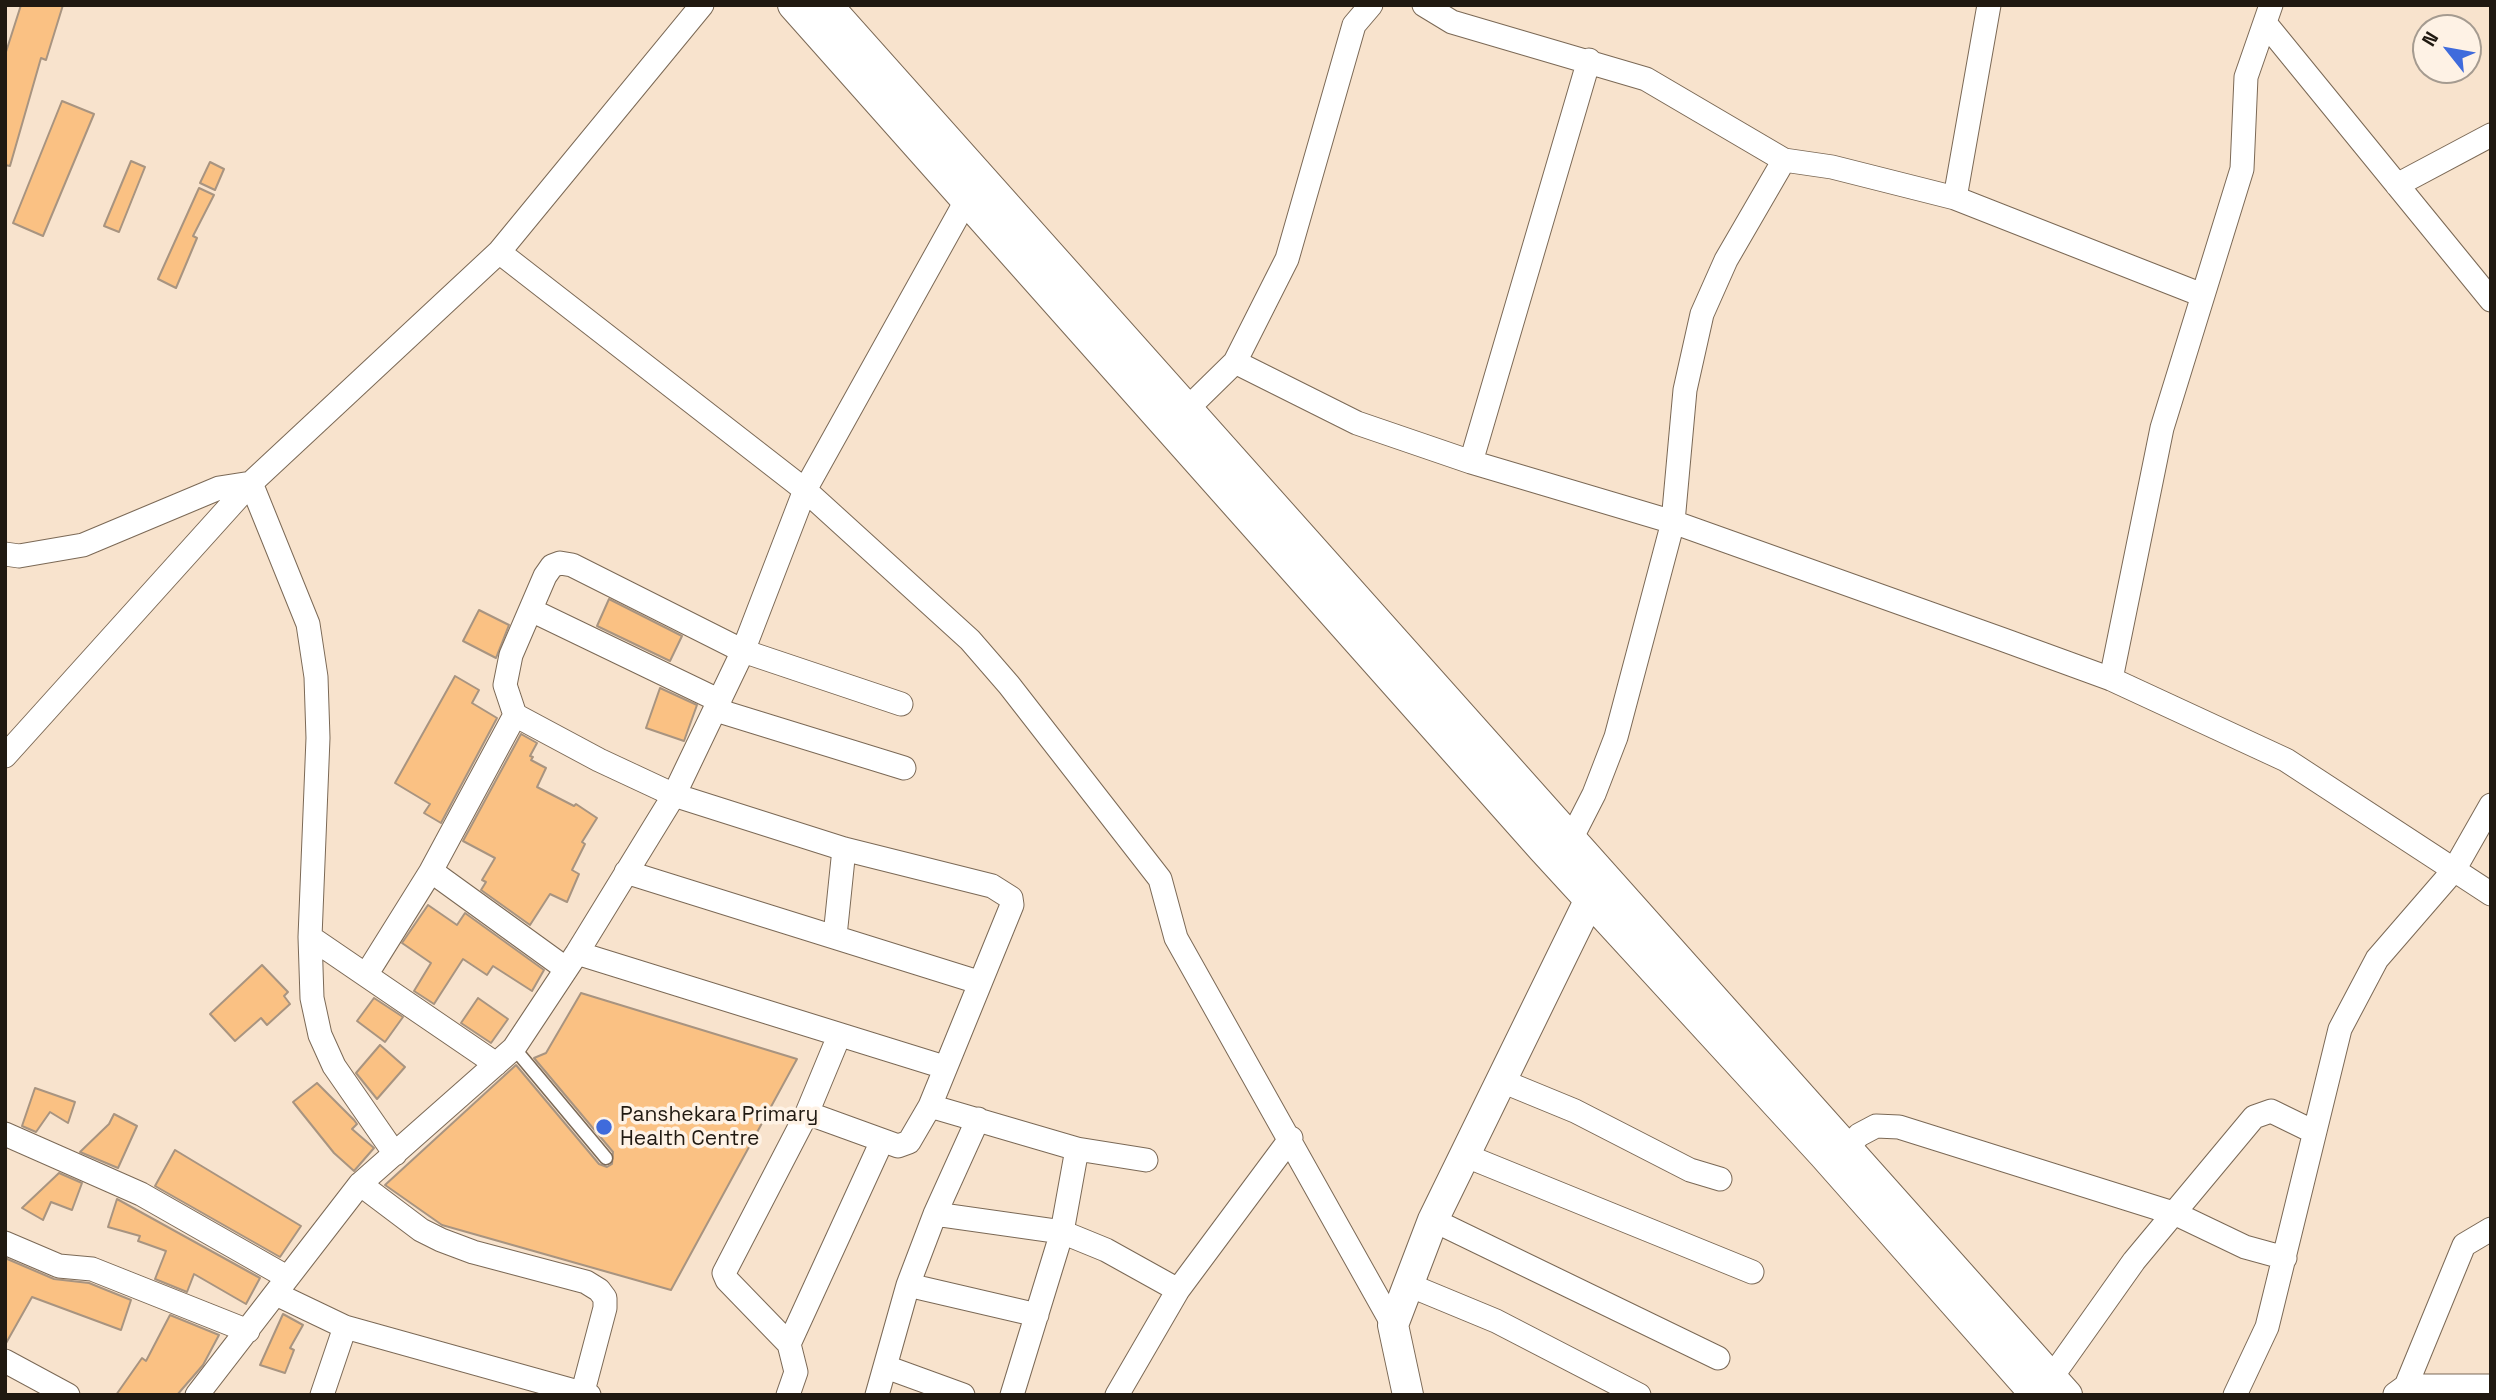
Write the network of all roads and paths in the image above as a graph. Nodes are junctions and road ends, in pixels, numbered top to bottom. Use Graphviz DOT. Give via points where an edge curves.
graph roads {
  1 [pos="702,5"];
  2 [pos="793,5"];
  3 [pos="827,5"];
  4 [pos="1371,5"];
  5 [pos="1424,5"];
  6 [pos="1989,5"];
  7 [pos="2269,10"];
  8 [pos="1589,60"];
  9 [pos="2491,135"];
  10 [pos="1784,160"];
  11 [pos="2397,185"];
  12 [pos="1955,198"];
  13 [pos="967,200"];
  14 [pos="499,252"];
  15 [pos="2202,295"];
  16 [pos="2491,300"];
  17 [pos="1235,362"];
  18 [pos="1186,410"];
  19 [pos="1472,462"];
  20 [pos="251,483"];
  21 [pos="805,490"];
  22 [pos="1673,522"];
  23 [pos="5,554"];
  24 [pos="531,610"];
  25 [pos="743,651"];
  26 [pos="2111,679"];
  27 [pos="901,704"];
  28 [pos="718,705"];
  29 [pos="515,715"];
  30 [pos="5,756"];
  31 [pos="904,768"];
  32 [pos="674,795"];
  33 [pos="2491,805"];
  34 [pos="1570,841"];
  35 [pos="844,849"];
  36 [pos="2454,870"];
  37 [pos="431,871"];
  38 [pos="626,872"];
  39 [pos="2491,894"];
  40 [pos="1590,899"];
  41 [pos="835,936"];
  42 [pos="310,937"];
  43 [pos="571,961"];
  44 [pos="366,975"];
  45 [pos="978,982"];
  46 [pos="839,1036"];
  47 [pos="514,1048"];
  48 [pos="496,1064"];
  49 [pos="944,1068"];
  50 [pos="1502,1081"];
  51 [pos="930,1106"];
  52 [pos="807,1113"];
  53 [pos="978,1119"];
  54 [pos="2314,1132"];
  55 [pos="5,1134"];
  56 [pos="1291,1138"];
  57 [pos="881,1141"];
  58 [pos="1848,1147"];
  59 [pos="1077,1149"];
  60 [pos="395,1154"];
  61 [pos="1464,1155"];
  62 [pos="606,1158"];
  63 [pos="1146,1160"];
  64 [pos="1720,1179"];
  65 [pos="360,1184"];
  66 [pos="935,1214"];
  67 [pos="2176,1214"];
  68 [pos="1433,1220"];
  69 [pos="2491,1229"];
  70 [pos="1062,1232"];
  71 [pos="5,1243"];
  72 [pos="2285,1258"];
  73 [pos="1752,1272"];
  74 [pos="281,1285"];
  75 [pos="908,1285"];
  76 [pos="1409,1285"];
  77 [pos="1178,1290"];
  78 [pos="1037,1315"];
  79 [pos="1988,1322"];
  80 [pos="1393,1325"];
  81 [pos="345,1327"];
  82 [pos="248,1331"];
  83 [pos="789,1343"];
  84 [pos="1718,1358"];
  85 [pos="5,1361"];
  86 [pos="886,1367"];
  87 [pos="2491,1386"];
  88 [pos="2052,1389"];
  89 [pos="2400,1390"];
  90 [pos="1411,1393"];
  91 [pos="585,1394"];
  92 [pos="68,1395"];
  93 [pos="197,1395"];
  94 [pos="322,1395"];
  95 [pos="788,1395"];
  96 [pos="877,1395"];
  97 [pos="963,1395"];
  98 [pos="1012,1395"];
  99 [pos="1117,1395"];
  100 [pos="1639,1395"];
  101 [pos="2235,1395"];
  1 -- 14 [label="street"];
  2 -- 13 [label="street"];
  3 -- 18 [label="street"];
  4 -- 17 [label="street" via="1354,25 1287,259"];
  5 -- 8 [label="street" via="1452,22"];
  6 -- 12 [label="street"];
  7 -- 11 [label="street"];
  7 -- 15 [label="street" via="2246,77 2242,169"];
  8 -- 10 [label="street" via="1646,79"];
  8 -- 19 [label="street"];
  9 -- 11 [label="street"];
  10 -- 12 [label="street" via="1832,167"];
  10 -- 22 [label="street" via="1726,260 1702,314 1685,390"];
  11 -- 16 [label="street"];
  12 -- 15 [label="street"];
  13 -- 21 [label="street"];
  13 -- 40 [label="street"];
  14 -- 20 [label="street"];
  14 -- 21 [label="street"];
  15 -- 26 [label="street" via="2162,428"];
  17 -- 18 [label="street"];
  17 -- 19 [label="street" via="1357,423"];
  18 -- 34 [label="street"];
  19 -- 22 [label="street"];
  20 -- 23 [label="street" via="219,488 83,545 19,556"];
  20 -- 30 [label="street"];
  20 -- 42 [label="street" via="308,624 316,677"];
  21 -- 25 [label="street"];
  21 -- 56 [label="street" via="970,640 1160,879 1176,938"];
  22 -- 26 [label="street"];
  22 -- 34 [label="street" via="1616,737"];
  24 -- 25 [label="street" via="552,566 572,565"];
  24 -- 28 [label="street"];
  24 -- 29 [label="street" via="511,656 505,685"];
  25 -- 27 [label="street"];
  25 -- 28 [label="street"];
  26 -- 36 [label="street" via="2286,760"];
  28 -- 31 [label="street"];
  28 -- 32 [label="street"];
  29 -- 32 [label="street"];
  29 -- 37 [label="street"];
  32 -- 35 [label="street"];
  32 -- 38 [label="street"];
  33 -- 36 [label="street"];
  34 -- 58 [label="street"];
  35 -- 41 [label="street"];
  35 -- 45 [label="street" via="1006,892 1012,905"];
  36 -- 39 [label="street"];
  36 -- 54 [label="street" via="2377,959 2340,1029"];
  37 -- 43 [label="street"];
  37 -- 44 [label="street"];
  38 -- 41 [label="street"];
  38 -- 43 [label="street"];
  40 -- 50 [label="street"];
  40 -- 79 [label="street"];
  41 -- 45 [label="street"];
  42 -- 44 [label="street"];
  42 -- 60 [label="street" via="312,998 320,1035 334,1066"];
  43 -- 46 [label="street"];
  43 -- 47 [label="street"];
  44 -- 48 [label="street"];
  45 -- 49 [label="street"];
  46 -- 49 [label="street"];
  46 -- 52 [label="street"];
  47 -- 48 [label="street"];
  47 -- 62 [label="lane"];
  48 -- 60 [label="street"];
  49 -- 51 [label="street"];
  50 -- 61 [label="street"];
  50 -- 64 [label="street" via="1575,1111 1681,1166"];
  51 -- 53 [label="street"];
  51 -- 57 [label="street" via="904,1146"];
  52 -- 57 [label="street"];
  52 -- 83 [label="street" via="724,1273"];
  53 -- 59 [label="street"];
  53 -- 66 [label="street"];
  54 -- 67 [label="street" via="2271,1111 2254,1117"];
  54 -- 72 [label="street"];
  55 -- 74 [label="street" via="141,1194"];
  56 -- 77 [label="street"];
  56 -- 80 [label="street"];
  57 -- 83 [label="street"];
  58 -- 67 [label="street" via="1876,1126 1899,1128"];
  58 -- 79 [label="street"];
  59 -- 63 [label="street"];
  59 -- 70 [label="street"];
  60 -- 65 [label="street"];
  61 -- 68 [label="street"];
  61 -- 73 [label="street"];
  65 -- 74 [label="street"];
  65 -- 91 [label="street" via="421,1230 442,1240 586,1282 599,1290 605,1308"];
  66 -- 70 [label="street"];
  66 -- 75 [label="street"];
  67 -- 72 [label="street" via="2245,1247"];
  67 -- 88 [label="street" via="2102,1304"];
  68 -- 76 [label="street"];
  68 -- 84 [label="street"];
  69 -- 89 [label="street" via="2464,1245"];
  70 -- 77 [label="street" via="1106,1250"];
  70 -- 78 [label="street"];
  71 -- 82 [label="street" via="59,1266 92,1269"];
  72 -- 101 [label="street" via="2267,1327"];
  74 -- 81 [label="street"];
  74 -- 82 [label="street"];
  75 -- 78 [label="street"];
  75 -- 86 [label="street"];
  76 -- 80 [label="street"];
  76 -- 100 [label="street" via="1496,1321"];
  77 -- 99 [label="street"];
  78 -- 98 [label="street"];
  79 -- 88 [label="street"];
  80 -- 90 [label="street"];
  81 -- 91 [label="street"];
  81 -- 94 [label="street"];
  82 -- 93 [label="street"];
  83 -- 95 [label="street" via="796,1372"];
  85 -- 92 [label="street"];
  86 -- 96 [label="street"];
  86 -- 97 [label="street"];
  87 -- 89 [label="street"];
}
